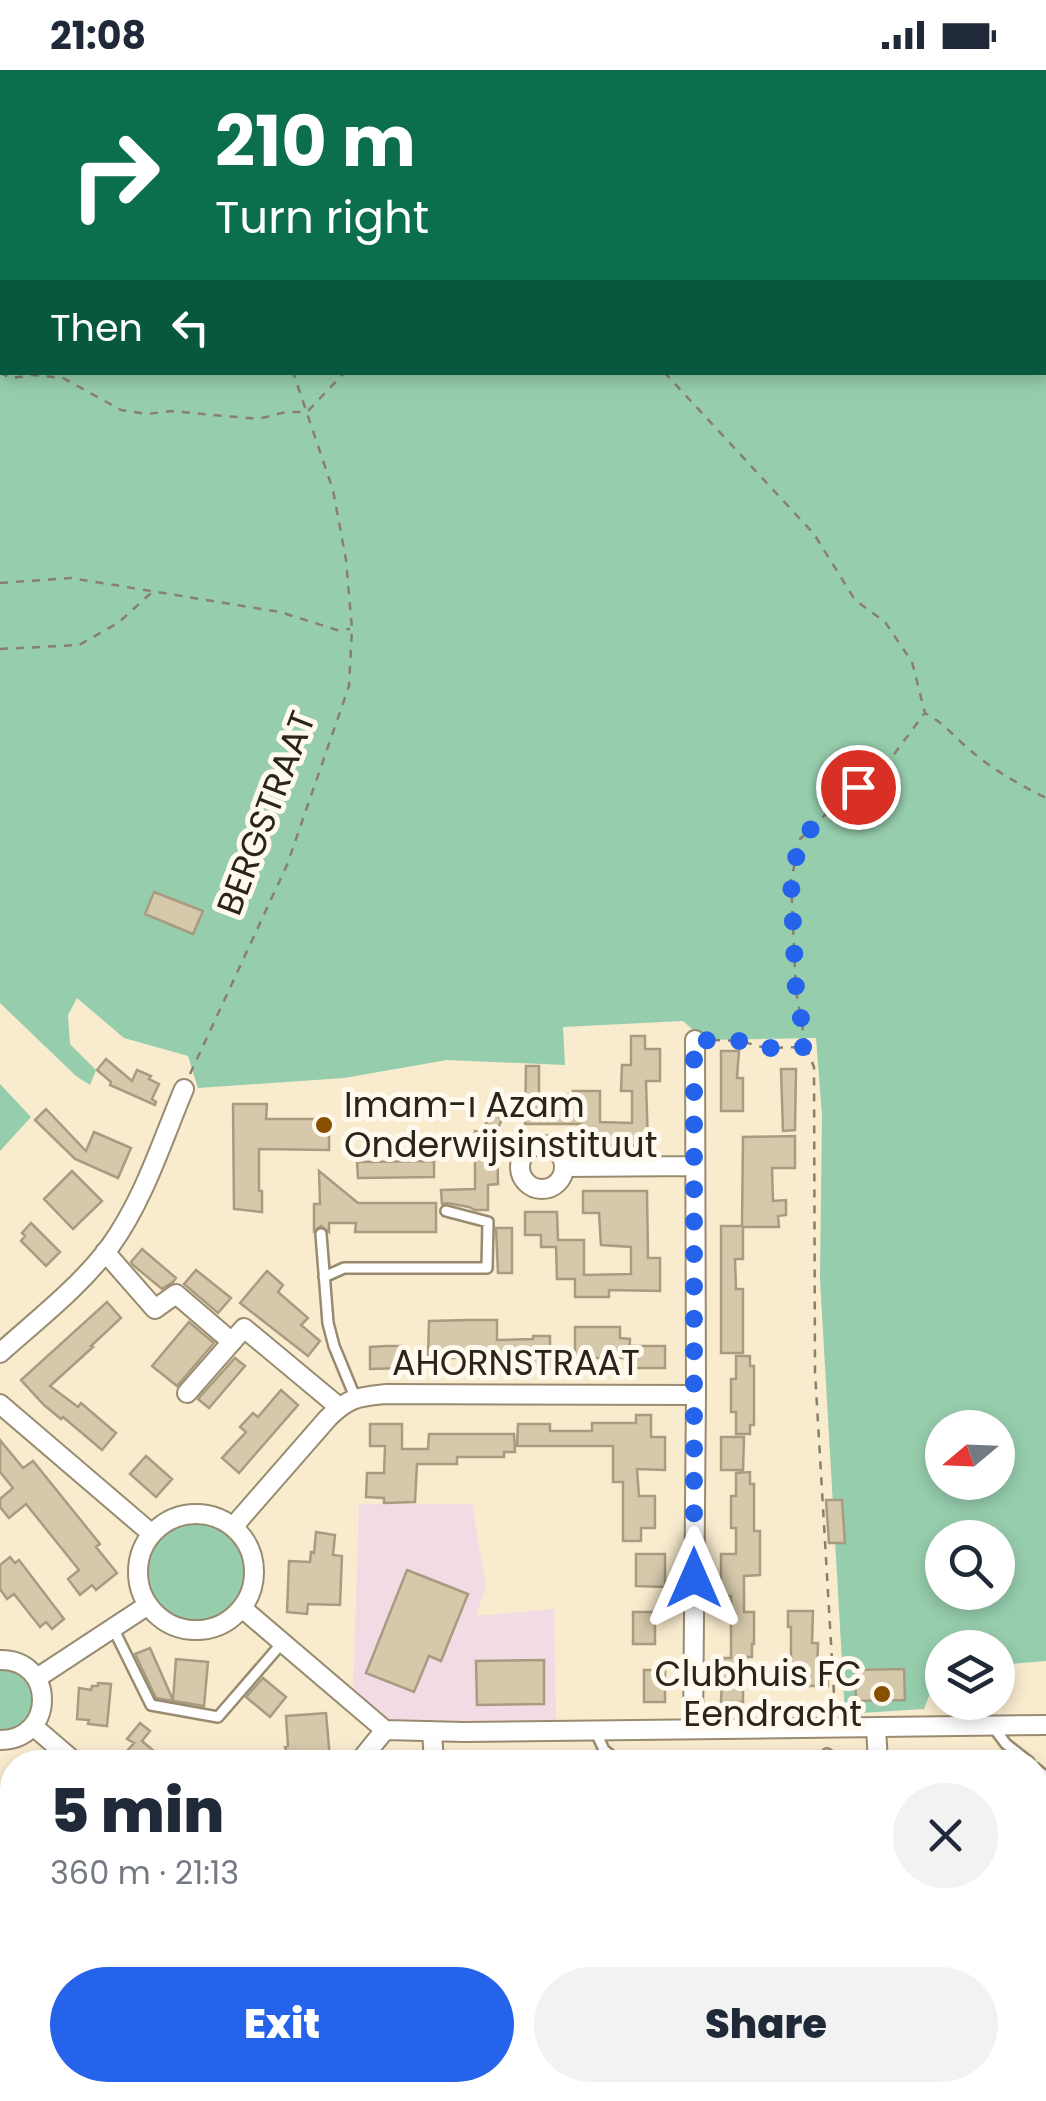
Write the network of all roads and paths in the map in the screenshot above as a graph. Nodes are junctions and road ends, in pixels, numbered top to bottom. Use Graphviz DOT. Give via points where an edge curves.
graph roads {
  1 [pos="4,375"];
  2 [pos="33,375"];
  3 [pos="33,375"];
  4 [pos="294,375"];
  5 [pos="342,375"];
  6 [pos="667,375"];
  7 [pos="307,412"];
  8 [pos="0,583"];
  9 [pos="152,592"];
  10 [pos="352,629"];
  11 [pos="0,649"];
  12 [pos="925,713"];
  13 [pos="1046,798"];
  14 [pos="694,1040"];
  15 [pos="806,1047"];
  16 [pos="184,1090"];
  17 [pos="565,1166"];
  18 [pos="694,1166"];
  19 [pos="446,1211"];
  20 [pos="320,1234"];
  21 [pos="105,1252"];
  22 [pos="324,1277"];
  23 [pos="232,1342"];
  24 [pos="0,1353"];
  25 [pos="187,1393"];
  26 [pos="696,1395"];
  27 [pos="347,1402"];
  28 [pos="0,1404"];
  29 [pos="235,1528"];
  30 [pos="152,1534"];
  31 [pos="148,1605"];
  32 [pos="242,1608"];
  33 [pos="113,1628"];
  34 [pos="282,1642"];
  35 [pos="0,1660"];
  36 [pos="37,1678"];
  37 [pos="1046,1725"];
  38 [pos="33,1726"];
  39 [pos="992,1726"];
  40 [pos="836,1728"];
  41 [pos="876,1728"];
  42 [pos="693,1729"];
  43 [pos="385,1730"];
  44 [pos="595,1730"];
  45 [pos="432,1731"];
  46 [pos="0,1740"];
  47 [pos="61,1750"];
  48 [pos="369,1750"];
  49 [pos="433,1750"];
  50 [pos="604,1750"];
  51 [pos="877,1750"];
  52 [pos="1014,1750"];
  1 -- 3 [label="path"];
  2 -- 7 [label="path" via="63,378 121,410 148,414 258,419"];
  4 -- 7 [label="path, BERGSTRAAT"];
  5 -- 7 [label="path"];
  6 -- 12 [label="path" via="814,534 855,600 885,622 912,662"];
  7 -- 10 [label="path, BERGSTRAAT" via="333,490"];
  8 -- 9 [label="path" via="71,578"];
  9 -- 10 [label="path"];
  9 -- 11 [label="path" via="118,623 79,645"];
  10 -- 16 [label="path, BERGSTRAAT" via="348,686 287,866"];
  12 -- 13 [label="path" via="1008,779"];
  12 -- 15 [label="path" via="886,766 800,840 791,881"];
  14 -- 15 [label="path"];
  14 -- 18 [label="street"];
  15 -- 40 [label="path" via="814,1067 816,1372"];
  16 -- 21 [label="street" via="136,1201"];
  17 -- 18 [label="street"];
  18 -- 26 [label="street"];
  19 -- 22 [label="lane" via="488,1222 487,1268 344,1268"];
  20 -- 22 [label="lane"];
  21 -- 23 [label="street" via="155,1309 176,1294"];
  21 -- 24 [label="street"];
  22 -- 27 [label="lane"];
  23 -- 25 [label="street"];
  23 -- 27 [label="street" via="244,1328"];
  26 -- 27 [label="street, AHORNSTRAAT" via="386,1394"];
  26 -- 42 [label="street"];
  27 -- 29 [label="street"];
  28 -- 30 [label="street"];
  29 -- 30 [label="street" via="208,1515 178,1515"];
  29 -- 32 [label="street" via="253,1559"];
  30 -- 31 [label="street" via="139,1562"];
  31 -- 32 [label="street" via="168,1623 196,1632"];
  31 -- 33 [label="street"];
  32 -- 34 [label="street"];
  33 -- 34 [label="lane" via="150,1705 218,1717"];
  33 -- 36 [label="street"];
  34 -- 43 [label="street"];
  35 -- 36 [label="street" via="23,1664"];
  36 -- 38 [label="street" via="43,1700"];
  37 -- 39 [label="street"];
  38 -- 46 [label="street"];
  38 -- 47 [label="street"];
  39 -- 41 [label="street"];
  39 -- 52 [label="lane"];
  40 -- 41 [label="street"];
  40 -- 42 [label="street"];
  41 -- 51 [label="street"];
  42 -- 44 [label="street"];
  43 -- 45 [label="street"];
  43 -- 48 [label="street"];
  44 -- 45 [label="street"];
  44 -- 50 [label="lane"];
  45 -- 49 [label="street"];
}
